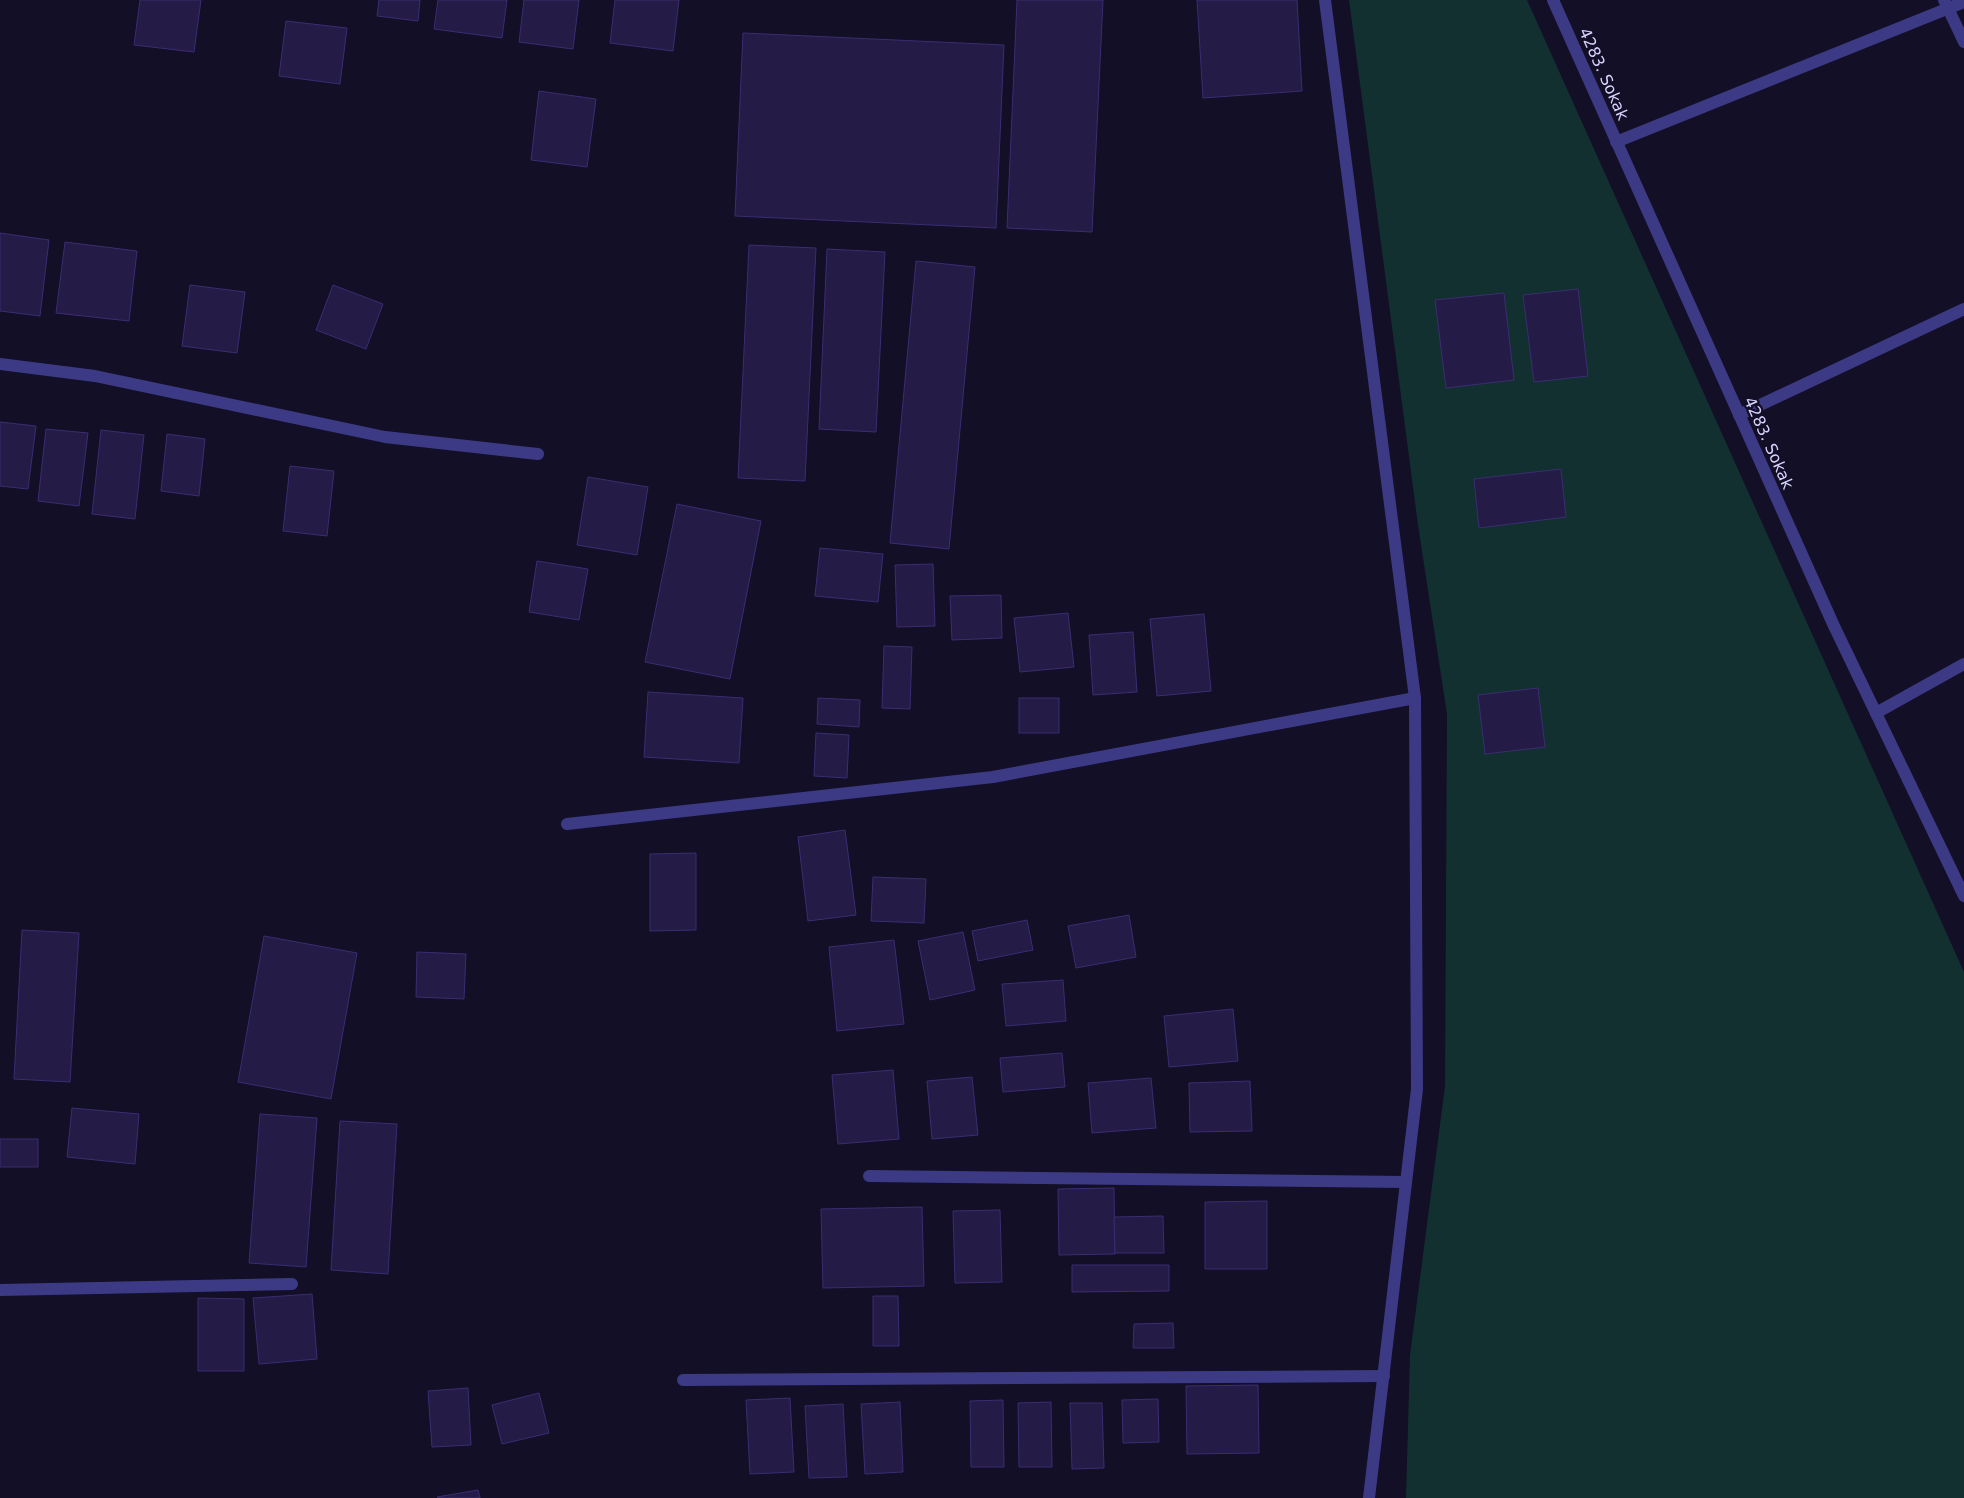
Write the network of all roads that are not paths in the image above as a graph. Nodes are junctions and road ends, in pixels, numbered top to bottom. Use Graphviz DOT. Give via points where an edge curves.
graph roads {
  1 [pos="1325,0"];
  2 [pos="1553,0"];
  3 [pos="1964,2"];
  4 [pos="1946,4"];
  5 [pos="1964,42"];
  6 [pos="1616,142"];
  7 [pos="1964,309"];
  8 [pos="0,364"];
  9 [pos="1739,415"];
  10 [pos="538,454"];
  11 [pos="1964,664"];
  12 [pos="1415,698"];
  13 [pos="1876,712"];
  14 [pos="567,824"];
  15 [pos="1964,896"];
  16 [pos="869,1176"];
  17 [pos="1406,1182"];
  18 [pos="292,1284"];
  19 [pos="0,1290"];
  20 [pos="1384,1376"];
  21 [pos="683,1380"];
  22 [pos="1369,1498"];
  1 -- 12 [label="street"];
  2 -- 6 [label="street, 4283. Sokak"];
  3 -- 4 [label="street"];
  4 -- 5 [label="street"];
  4 -- 6 [label="street"];
  6 -- 9 [label="street, 4283. Sokak"];
  7 -- 9 [label="street"];
  8 -- 10 [label="street" via="95,376 385,436"];
  9 -- 13 [label="street, 4283. Sokak"];
  11 -- 13 [label="street"];
  12 -- 14 [label="street" via="993,777"];
  12 -- 17 [label="street" via="1417,1089"];
  13 -- 15 [label="street, 4283. Sokak"];
  16 -- 17 [label="street"];
  17 -- 20 [label="street"];
  18 -- 19 [label="street"];
  20 -- 21 [label="street"];
  20 -- 22 [label="street"];
}
